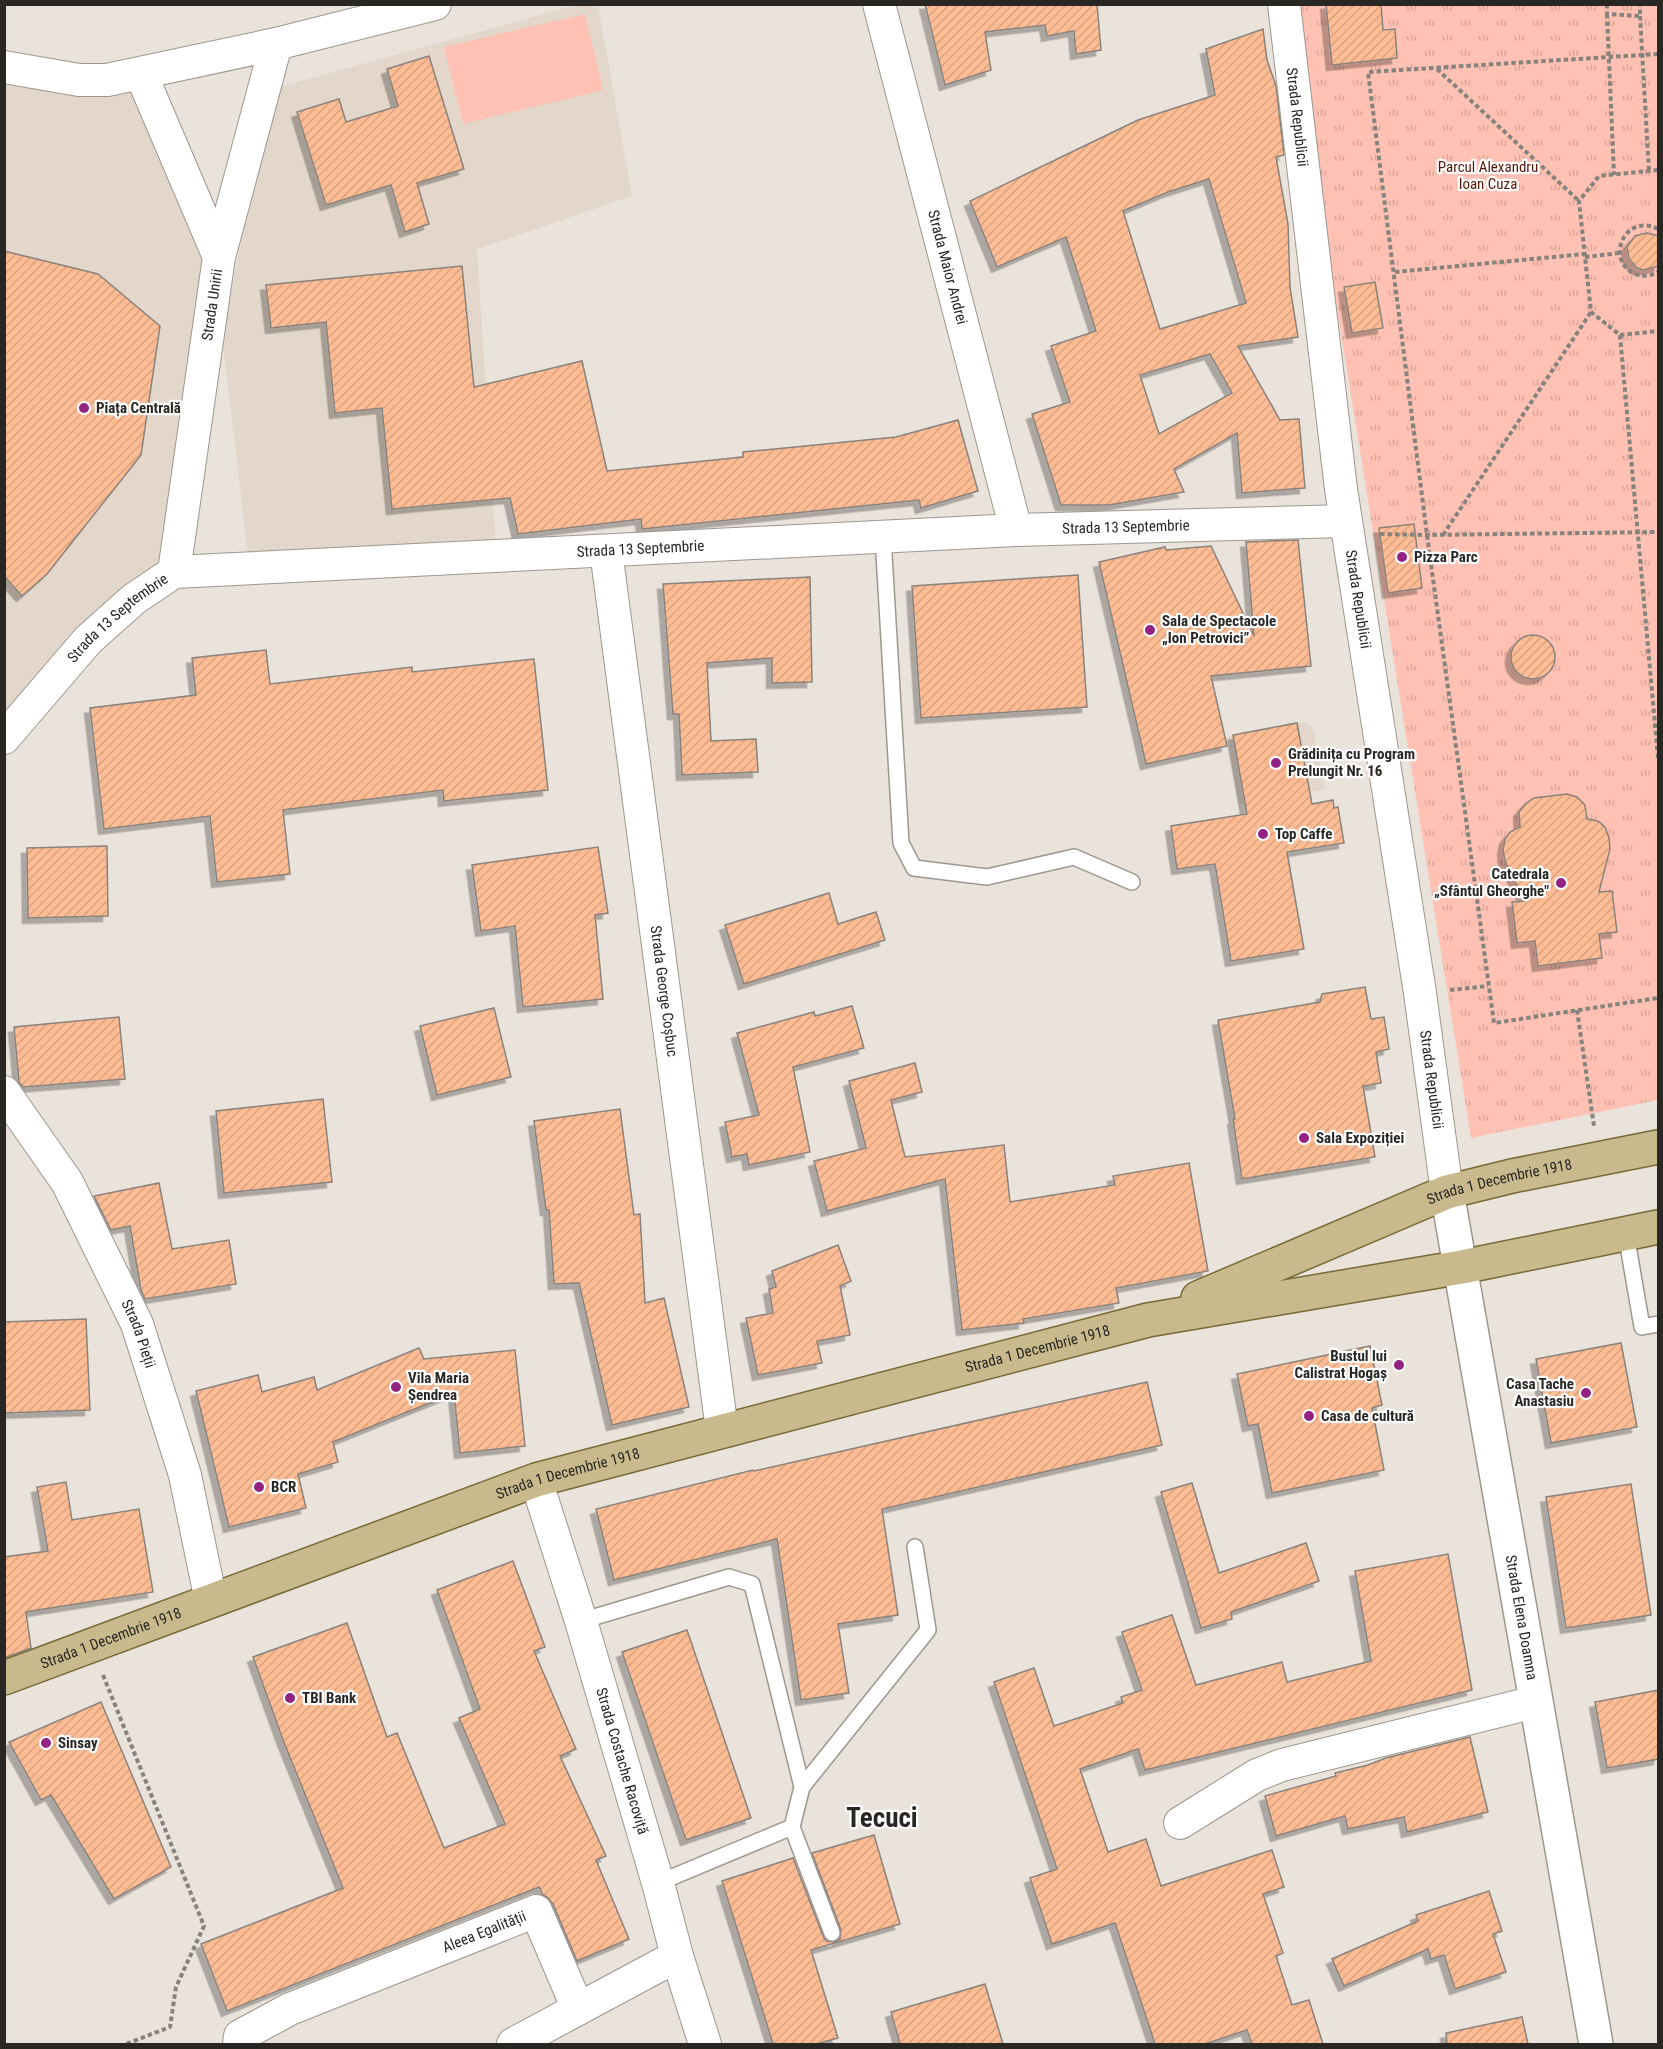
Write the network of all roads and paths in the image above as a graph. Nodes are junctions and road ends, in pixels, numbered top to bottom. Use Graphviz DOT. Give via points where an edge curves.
graph roads {
  1 [pos="435,4"];
  2 [pos="879,4"];
  3 [pos="1284,4"];
  4 [pos="1607,4"];
  5 [pos="1640,4"];
  6 [pos="1606,14"];
  7 [pos="1640,16"];
  8 [pos="276,44"];
  9 [pos="1659,54"];
  10 [pos="1643,56"];
  11 [pos="1607,58"];
  12 [pos="4,67"];
  13 [pos="1436,69"];
  14 [pos="141,74"];
  15 [pos="1659,170"];
  16 [pos="1649,171"];
  17 [pos="1614,175"];
  18 [pos="1579,201"];
  19 [pos="1659,229"];
  20 [pos="1620,253"];
  21 [pos="1585,255"];
  22 [pos="219,257"];
  23 [pos="1394,272"];
  24 [pos="1659,272"];
  25 [pos="1591,312"];
  26 [pos="1659,331"];
  27 [pos="1620,335"];
  28 [pos="1345,521"];
  29 [pos="1016,530"];
  30 [pos="1659,532"];
  31 [pos="1638,533"];
  32 [pos="1427,535"];
  33 [pos="1443,535"];
  34 [pos="883,537"];
  35 [pos="606,551"];
  36 [pos="174,572"];
  37 [pos="4,738"];
  38 [pos="1659,758"];
  39 [pos="1132,882"];
  40 [pos="1659,998"];
  41 [pos="1577,1010"];
  42 [pos="4,1092"];
  43 [pos="1659,1147"];
  44 [pos="1599,1159"];
  45 [pos="1447,1192"];
  46 [pos="1659,1227"];
  47 [pos="1626,1234"];
  48 [pos="1462,1267"];
  49 [pos="1148,1320"];
  50 [pos="1659,1324"];
  51 [pos="722,1430"];
  52 [pos="536,1480"];
  53 [pos="915,1546"];
  54 [pos="211,1601"];
  55 [pos="581,1622"];
  56 [pos="91,1645"];
  57 [pos="4,1678"];
  58 [pos="1535,1702"];
  59 [pos="802,1786"];
  60 [pos="1180,1823"];
  61 [pos="792,1827"];
  62 [pos="658,1883"];
  63 [pos="832,1933"];
  64 [pos="677,1956"];
  65 [pos="578,2009"];
  66 [pos="126,2044"];
  67 [pos="239,2044"];
  68 [pos="513,2044"];
  69 [pos="705,2044"];
  70 [pos="1596,2044"];
  1 -- 8 [label="street"];
  2 -- 29 [label="street, Strada Maior Andrei"];
  3 -- 28 [label="street, Strada Republicii"];
  4 -- 6 [label="path"];
  5 -- 7 [label="path"];
  6 -- 7 [label="path"];
  6 -- 11 [label="path"];
  7 -- 10 [label="path"];
  8 -- 14 [label="street"];
  8 -- 22 [label="street, Strada Unirii"];
  9 -- 10 [label="path"];
  10 -- 11 [label="path"];
  10 -- 16 [label="path"];
  11 -- 13 [label="path"];
  11 -- 17 [label="path"];
  12 -- 14 [label="street" via="79,80"];
  13 -- 18 [label="path"];
  13 -- 23 [label="path" via="1368,72"];
  14 -- 22 [label="street"];
  15 -- 16 [label="path"];
  16 -- 17 [label="path"];
  17 -- 18 [label="path" via="1599,176"];
  18 -- 21 [label="path"];
  19 -- 20 [label="path" via="1647,225 1631,229 1621,242"];
  20 -- 21 [label="path"];
  20 -- 24 [label="path" via="1631,272 1647,276"];
  21 -- 23 [label="path"];
  21 -- 25 [label="path"];
  22 -- 36 [label="street, Strada Unirii"];
  23 -- 32 [label="path"];
  25 -- 27 [label="path"];
  25 -- 33 [label="path"];
  26 -- 27 [label="path"];
  27 -- 31 [label="path"];
  28 -- 29 [label="street, Strada 13 Septembrie"];
  28 -- 32 [label="path" via="1372,534"];
  28 -- 45 [label="street, Strada Republicii" via="1420,993"];
  29 -- 34 [label="street, Strada 13 Septembrie"];
  30 -- 31 [label="path"];
  31 -- 33 [label="path"];
  31 -- 38 [label="path"];
  32 -- 33 [label="path"];
  32 -- 41 [label="path" via="1494,1023"];
  34 -- 35 [label="street, Strada 13 Septembrie"];
  34 -- 39 [label="lane" via="901,843 914,868 987,877 1074,857"];
  35 -- 36 [label="street, Strada 13 Septembrie"];
  35 -- 51 [label="street, Strada George Coșbuc"];
  36 -- 37 [label="street, Strada 13 Septembrie" via="134,599 88,639"];
  40 -- 41 [label="path"];
  41 -- 44 [label="path"];
  42 -- 54 [label="street, Strada Pieții" via="67,1182 136,1324 185,1476"];
  43 -- 44 [label="main road, Strada 1 Decembrie 1918"];
  44 -- 45 [label="main road, Strada 1 Decembrie 1918"];
  45 -- 48 [label="street, Strada Elena Doamna"];
  45 -- 49 [label="main road, Strada 1 Decembrie 1918"];
  46 -- 47 [label="main road, Strada 1 Decembrie 1918"];
  47 -- 48 [label="main road, Strada 1 Decembrie 1918"];
  47 -- 50 [label="lane" via="1642,1327"];
  48 -- 49 [label="main road, Strada 1 Decembrie 1918"];
  48 -- 58 [label="street, Strada Elena Doamna"];
  49 -- 51 [label="main road, Strada 1 Decembrie 1918"];
  51 -- 52 [label="main road, Strada 1 Decembrie 1918"];
  52 -- 54 [label="main road, Strada 1 Decembrie 1918"];
  52 -- 55 [label="street, Strada Costache Racoviță"];
  53 -- 59 [label="lane" via="928,1630"];
  54 -- 56 [label="main road, Strada 1 Decembrie 1918"];
  55 -- 59 [label="lane" via="729,1577 752,1584"];
  55 -- 62 [label="street, Strada Costache Racoviță"];
  56 -- 57 [label="main road, Strada 1 Decembrie 1918"];
  56 -- 66 [label="path" via="204,1926 176,1987 170,2027"];
  58 -- 60 [label="street" via="1282,1765 1249,1780"];
  58 -- 70 [label="street, Strada Elena Doamna"];
  59 -- 61 [label="lane"];
  61 -- 62 [label="lane"];
  61 -- 63 [label="lane"];
  62 -- 64 [label="street, Strada Costache Racoviță"];
  64 -- 65 [label="street"];
  64 -- 69 [label="street, Strada Costache Racoviță"];
  65 -- 67 [label="street, Aleea Egalității" via="536,1911 290,2009 240,2036"];
  65 -- 68 [label="street"];
}
